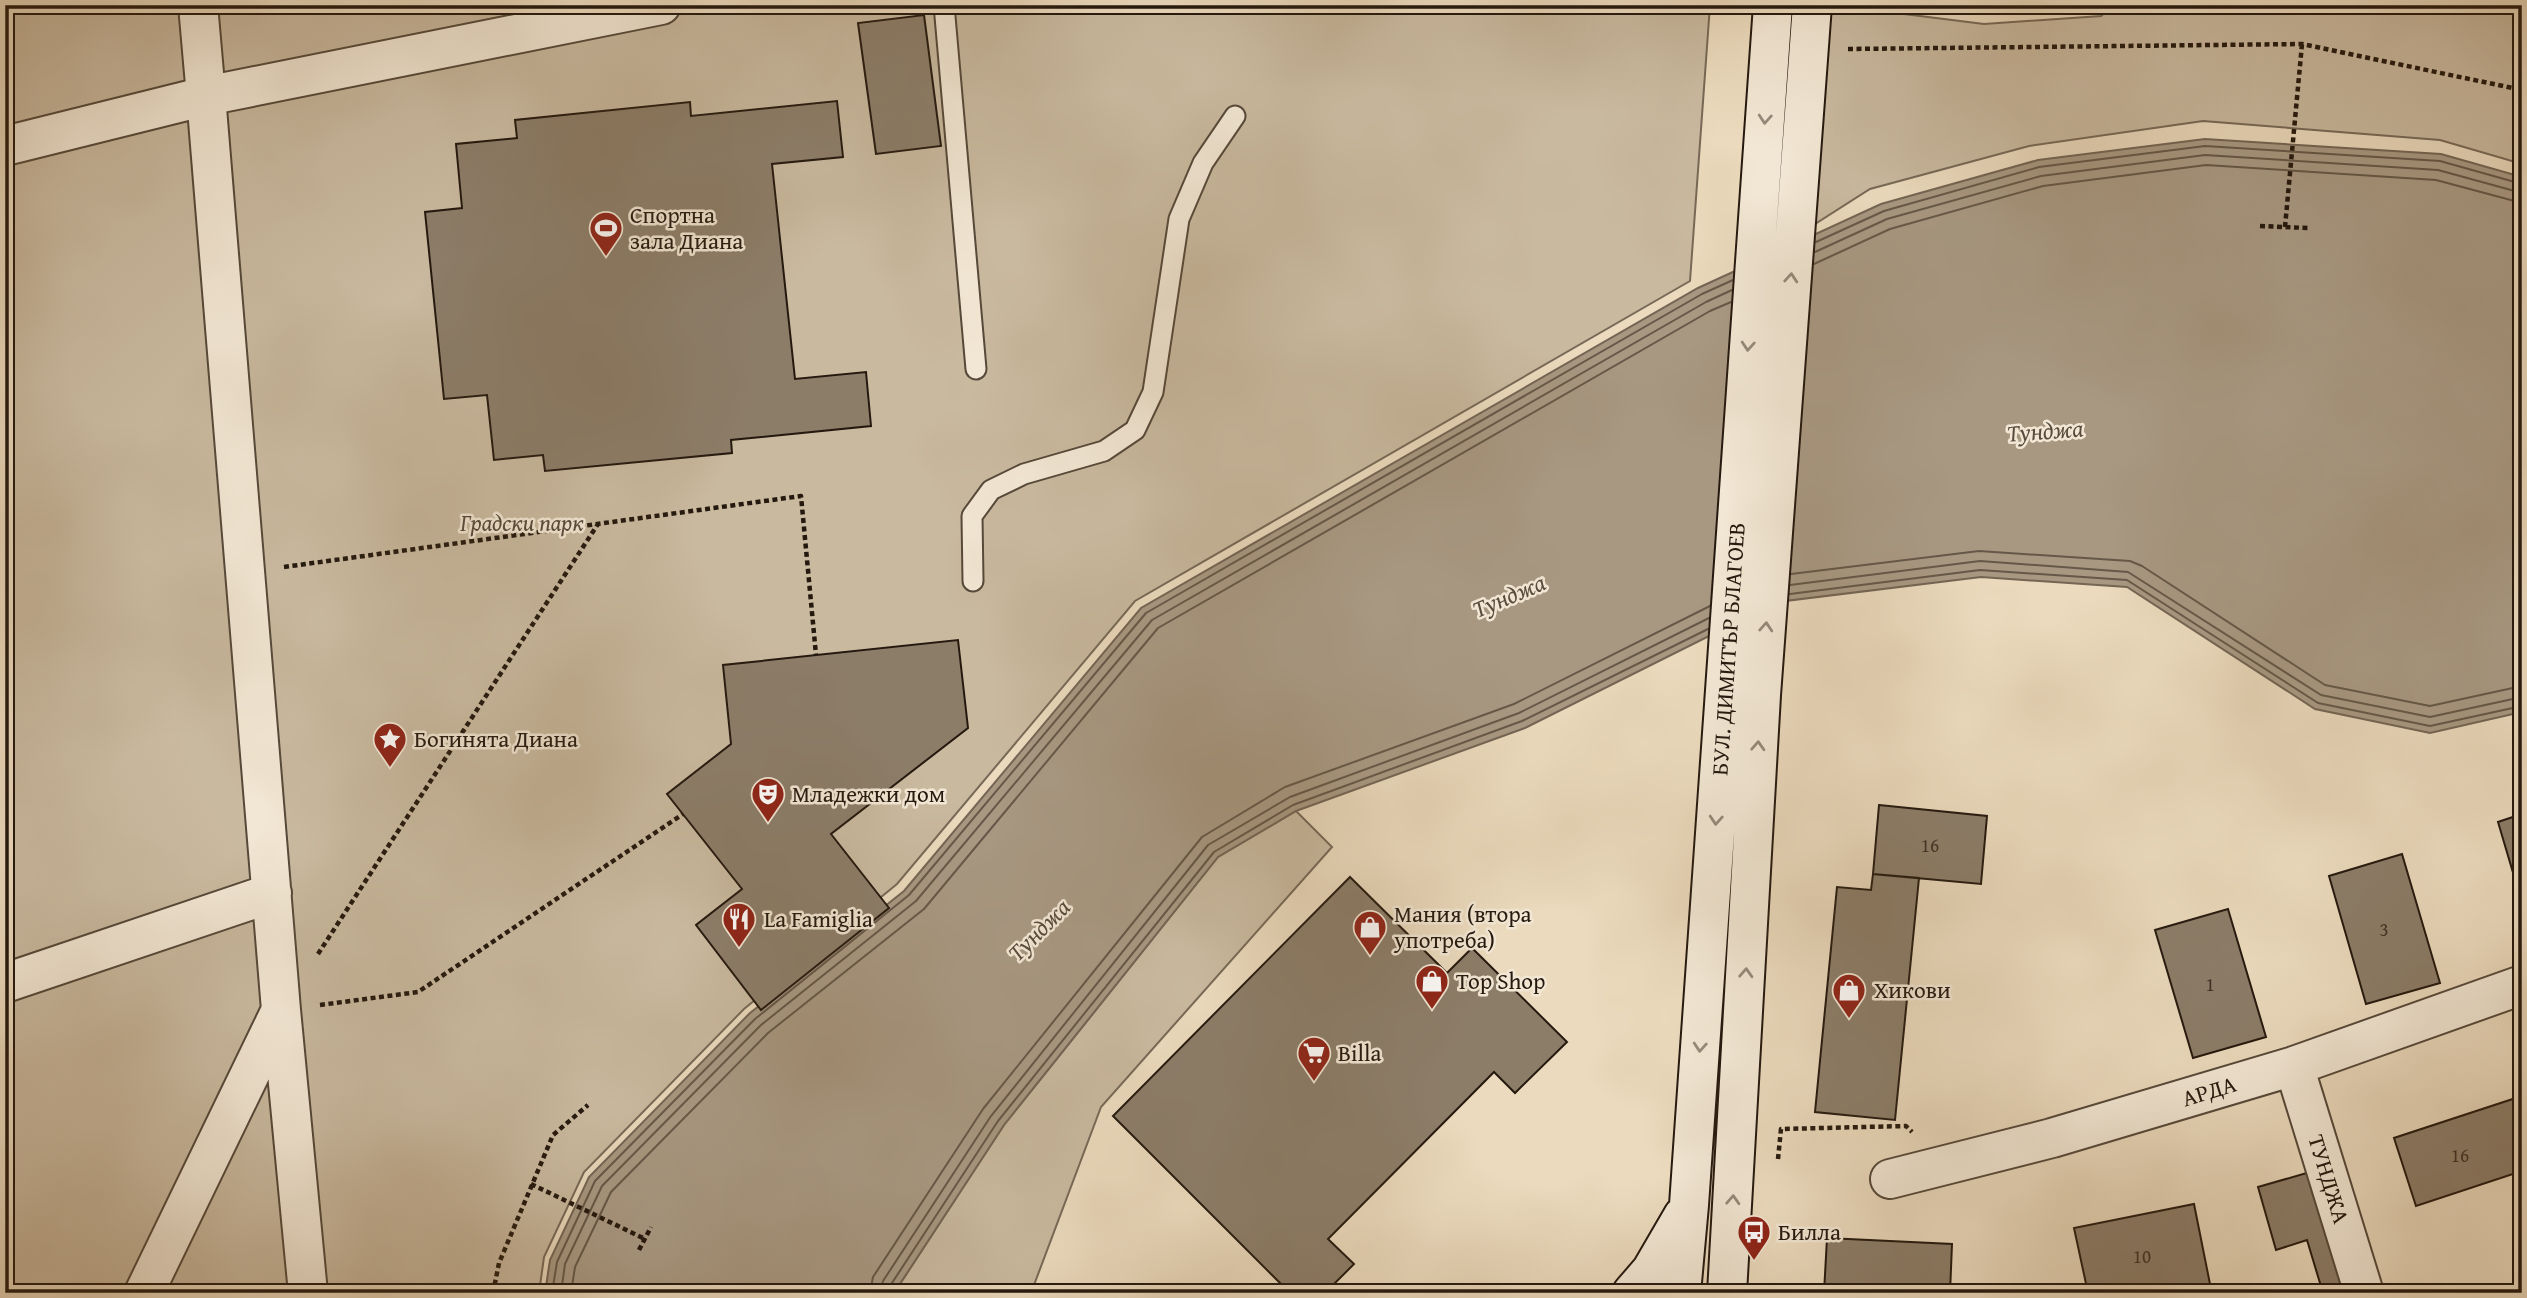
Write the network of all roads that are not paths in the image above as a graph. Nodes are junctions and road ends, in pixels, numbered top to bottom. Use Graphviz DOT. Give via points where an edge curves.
graph roads {
  1 [pos="198,5"];
  2 [pos="661,5"];
  3 [pos="944,5"];
  4 [pos="1773,5"];
  5 [pos="1812,5"];
  6 [pos="206,96"];
  7 [pos="1235,116"];
  8 [pos="5,146"];
  9 [pos="976,369"];
  10 [pos="973,581"];
  11 [pos="272,893"];
  12 [pos="5,983"];
  13 [pos="2522,985"];
  14 [pos="281,1010"];
  15 [pos="2294,1066"];
  16 [pos="1905,1175"];
  17 [pos="1689,1205"];
  18 [pos="144,1293"];
  19 [pos="308,1293"];
  20 [pos="1632,1293"];
  21 [pos="1681,1293"];
  22 [pos="1727,1293"];
  23 [pos="2364,1293"];
  1 -- 6 [label="street"];
  2 -- 6 [label="street"];
  3 -- 9 [label="lane"];
  4 -- 17 [label="street, БУЛ. ДИМИТЪР БЛАГОЕВ, one-way"];
  22 -- 5 [label="street, БУЛ. ДИМИТЪР БЛАГОЕВ, one-way" via="1761,695"];
  6 -- 8 [label="street"];
  6 -- 11 [label="street"];
  7 -- 10 [label="lane" via="1203,163 1179,219 1153,392 1135,430 1104,451 1024,474 991,490 972,516"];
  11 -- 12 [label="street"];
  11 -- 14 [label="street"];
  13 -- 15 [label="street, АРДА"];
  14 -- 18 [label="street"];
  14 -- 19 [label="street"];
  15 -- 16 [label="street, АРДА" via="2052,1138"];
  15 -- 23 [label="street, ТУНДЖА"];
  17 -- 20 [label="street" via="1651,1271"];
  17 -- 21 [label="street, БУЛ. ДИМИТЪР БЛАГОЕВ"];
}
